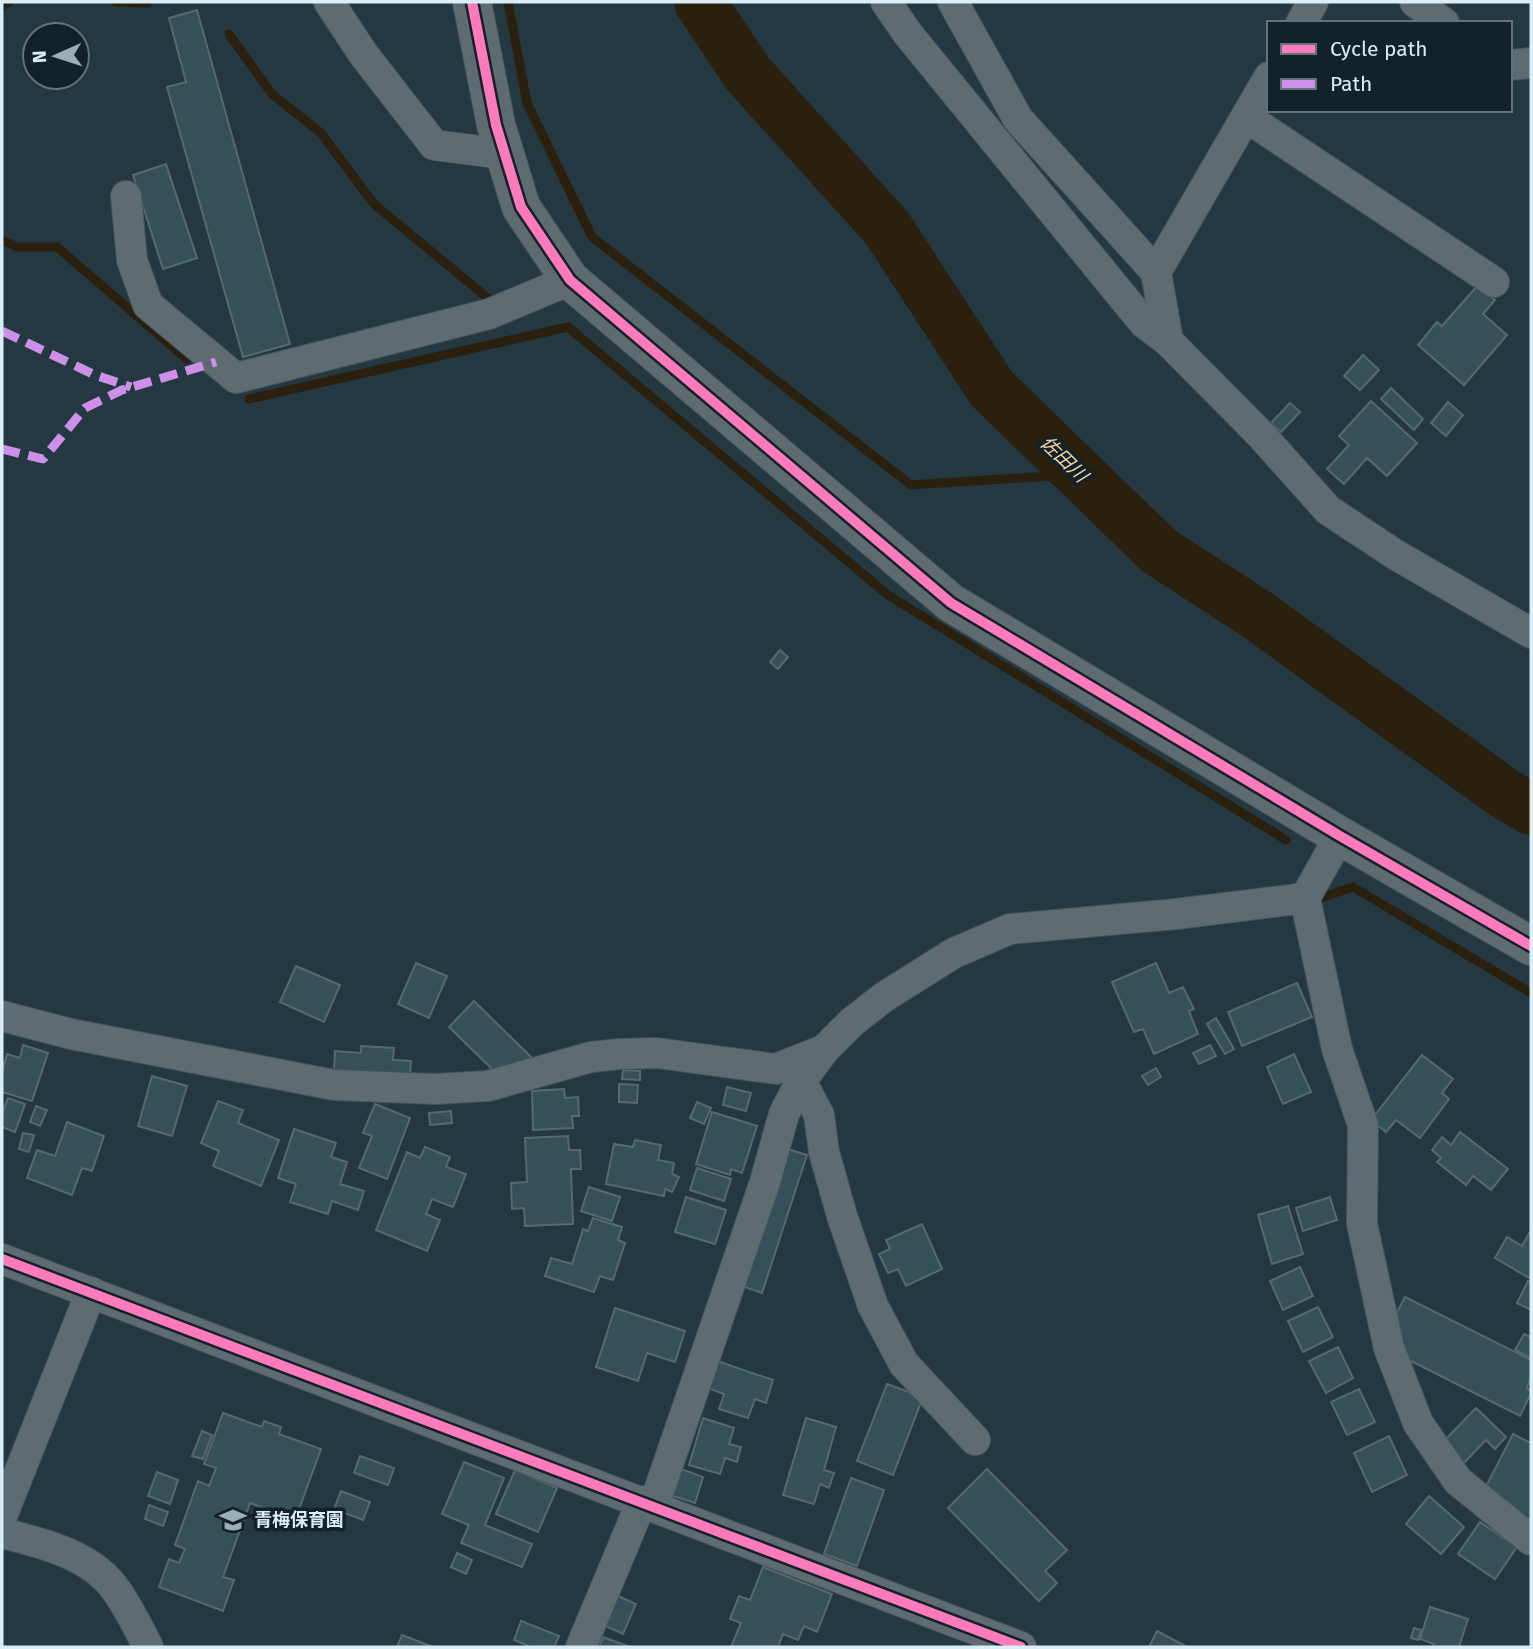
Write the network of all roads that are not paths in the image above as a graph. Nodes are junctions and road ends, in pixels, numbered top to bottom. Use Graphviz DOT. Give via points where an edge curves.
graph roads {
  1 [pos="329,2"];
  2 [pos="471,2"];
  3 [pos="886,2"];
  4 [pos="953,2"];
  5 [pos="1313,2"];
  6 [pos="1415,2"];
  7 [pos="1302,21"];
  8 [pos="1441,21"];
  9 [pos="1531,63"];
  10 [pos="1512,65"];
  11 [pos="1267,81"];
  12 [pos="1246,117"];
  13 [pos="505,153"];
  14 [pos="126,196"];
  15 [pos="1156,272"];
  16 [pos="570,280"];
  17 [pos="1494,282"];
  18 [pos="1168,341"];
  19 [pos="1531,633"];
  20 [pos="1340,836"];
  21 [pos="1305,898"];
  22 [pos="1531,946"];
  23 [pos="2,1016"];
  24 [pos="824,1050"];
  25 [pos="802,1081"];
  26 [pos="2,1259"];
  27 [pos="92,1292"];
  28 [pos="975,1440"];
  29 [pos="648,1503"];
  30 [pos="2,1516"];
  31 [pos="2,1534"];
  32 [pos="1531,1540"];
  33 [pos="148,1647"];
  34 [pos="581,1647"];
  35 [pos="1021,1647"];
  1 -- 13 [label="street" via="434,145"];
  2 -- 13 [label="street"];
  3 -- 18 [label="street" via="1144,323"];
  4 -- 15 [label="street" via="1018,119"];
  5 -- 7 [label="street"];
  6 -- 8 [label="street"];
  9 -- 10 [label="street"];
  11 -- 12 [label="street"];
  12 -- 15 [label="street"];
  12 -- 17 [label="street"];
  13 -- 16 [label="street" via="521,207"];
  14 -- 16 [label="street" via="132,260 148,305 236,378 489,314"];
  15 -- 18 [label="street"];
  16 -- 20 [label="street" via="951,603"];
  18 -- 19 [label="street" via="1328,510"];
  20 -- 21 [label="street"];
  20 -- 22 [label="street"];
  21 -- 24 [label="street" via="1010,929 954,953 884,997"];
  21 -- 32 [label="street" via="1337,1049 1363,1125 1362,1224 1389,1348 1418,1423 1458,1481"];
  23 -- 24 [label="street" via="71,1034 334,1085 488,1086 591,1057 657,1052 776,1069"];
  24 -- 25 [label="street"];
  25 -- 28 [label="street" via="819,1115 838,1203 873,1306 904,1364"];
  25 -- 29 [label="street" via="784,1114 765,1182"];
  26 -- 27 [label="street"];
  27 -- 29 [label="street"];
  27 -- 30 [label="street"];
  29 -- 34 [label="street"];
  29 -- 35 [label="street"];
  31 -- 33 [label="street" via="36,1541 77,1558 112,1584"];
}
